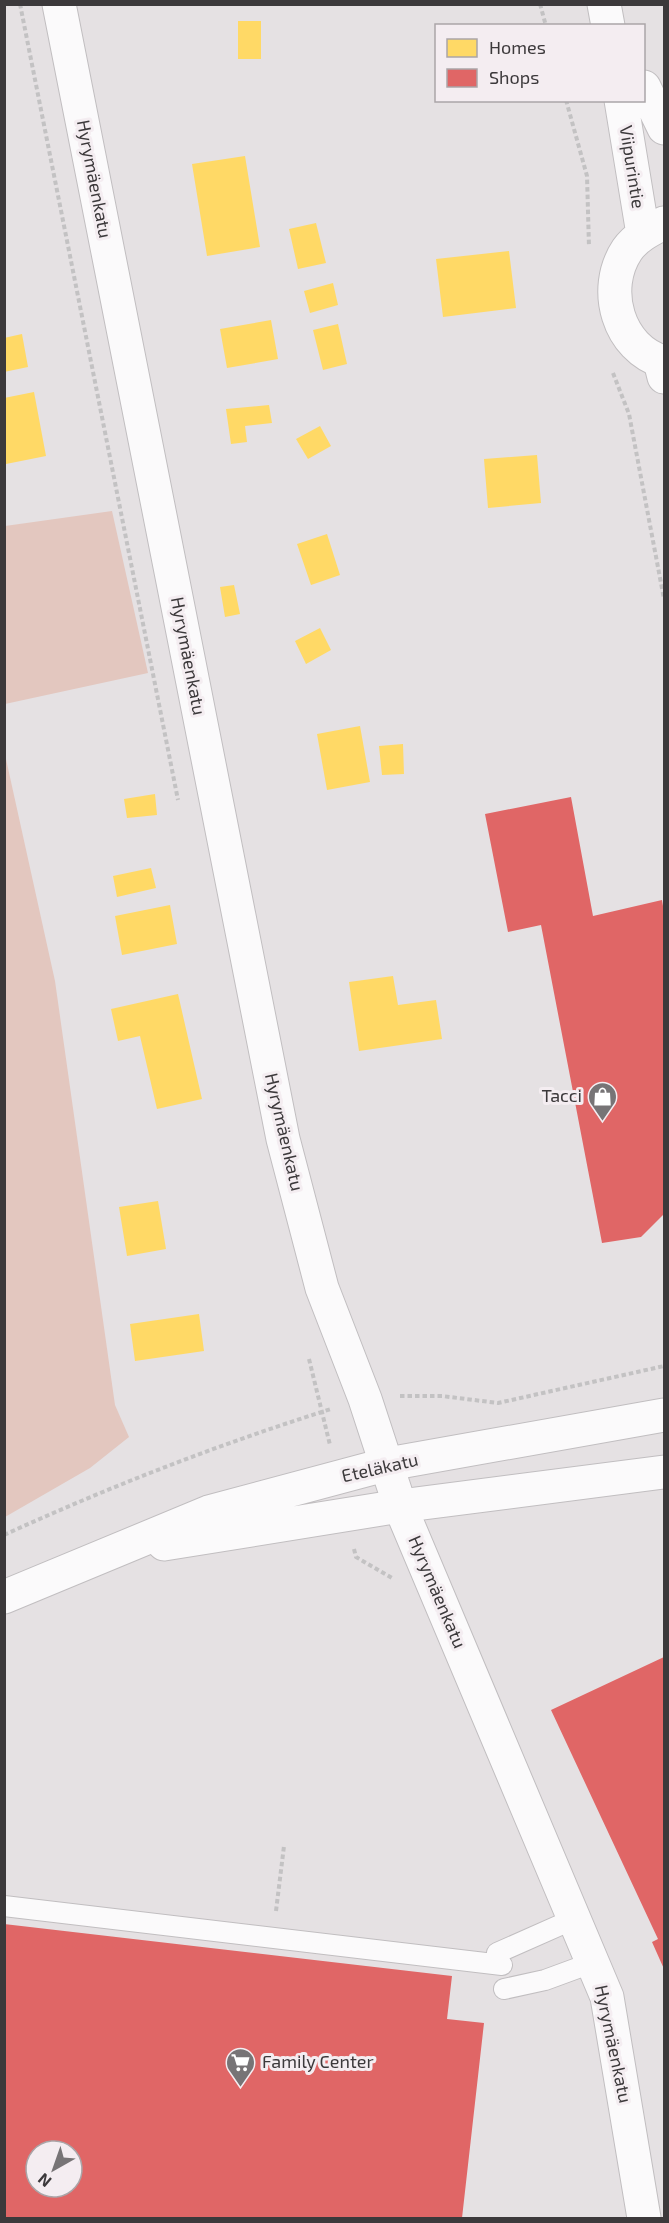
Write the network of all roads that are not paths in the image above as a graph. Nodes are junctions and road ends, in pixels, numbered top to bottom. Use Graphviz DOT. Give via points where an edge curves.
graph roads {
  1 [pos="59,4"];
  2 [pos="645,89"];
  3 [pos="622,102"];
  4 [pos="664,128"];
  5 [pos="654,229"];
  6 [pos="663,366"];
  7 [pos="664,1415"];
  8 [pos="388,1464"];
  9 [pos="664,1472"];
  10 [pos="400,1506"];
  11 [pos="103,1553"];
  12 [pos="4,1597"];
  13 [pos="4,1906"];
  14 [pos="576,1918"];
  15 [pos="594,1962"];
  16 [pos="504,1989"];
  17 [pos="644,2218"];
  1 -- 8 [label="street, Hyrymäenkatu" via="283,1139 322,1288"];
  2 -- 4 [label="street, Viipurintie"];
  3 -- 5 [label="street, Viipurintie"];
  5 -- 6 [label="street" via="627,250 617,270 614,292 617,313 626,333"];
  7 -- 8 [label="street, Eteläkatu"];
  8 -- 10 [label="street, Hyrymäenkatu"];
  8 -- 11 [label="street, Eteläkatu" via="210,1512"];
  9 -- 10 [label="street, Eteläkatu"];
  10 -- 11 [label="street, Eteläkatu"];
  10 -- 14 [label="street, Hyrymäenkatu"];
  11 -- 12 [label="street, Eteläkatu"];
  13 -- 14 [label="lane" via="273,1938 500,1959"];
  14 -- 15 [label="street, Hyrymäenkatu"];
  15 -- 16 [label="lane" via="545,1980"];
  15 -- 17 [label="street, Hyrymäenkatu" via="607,1997"];
}
